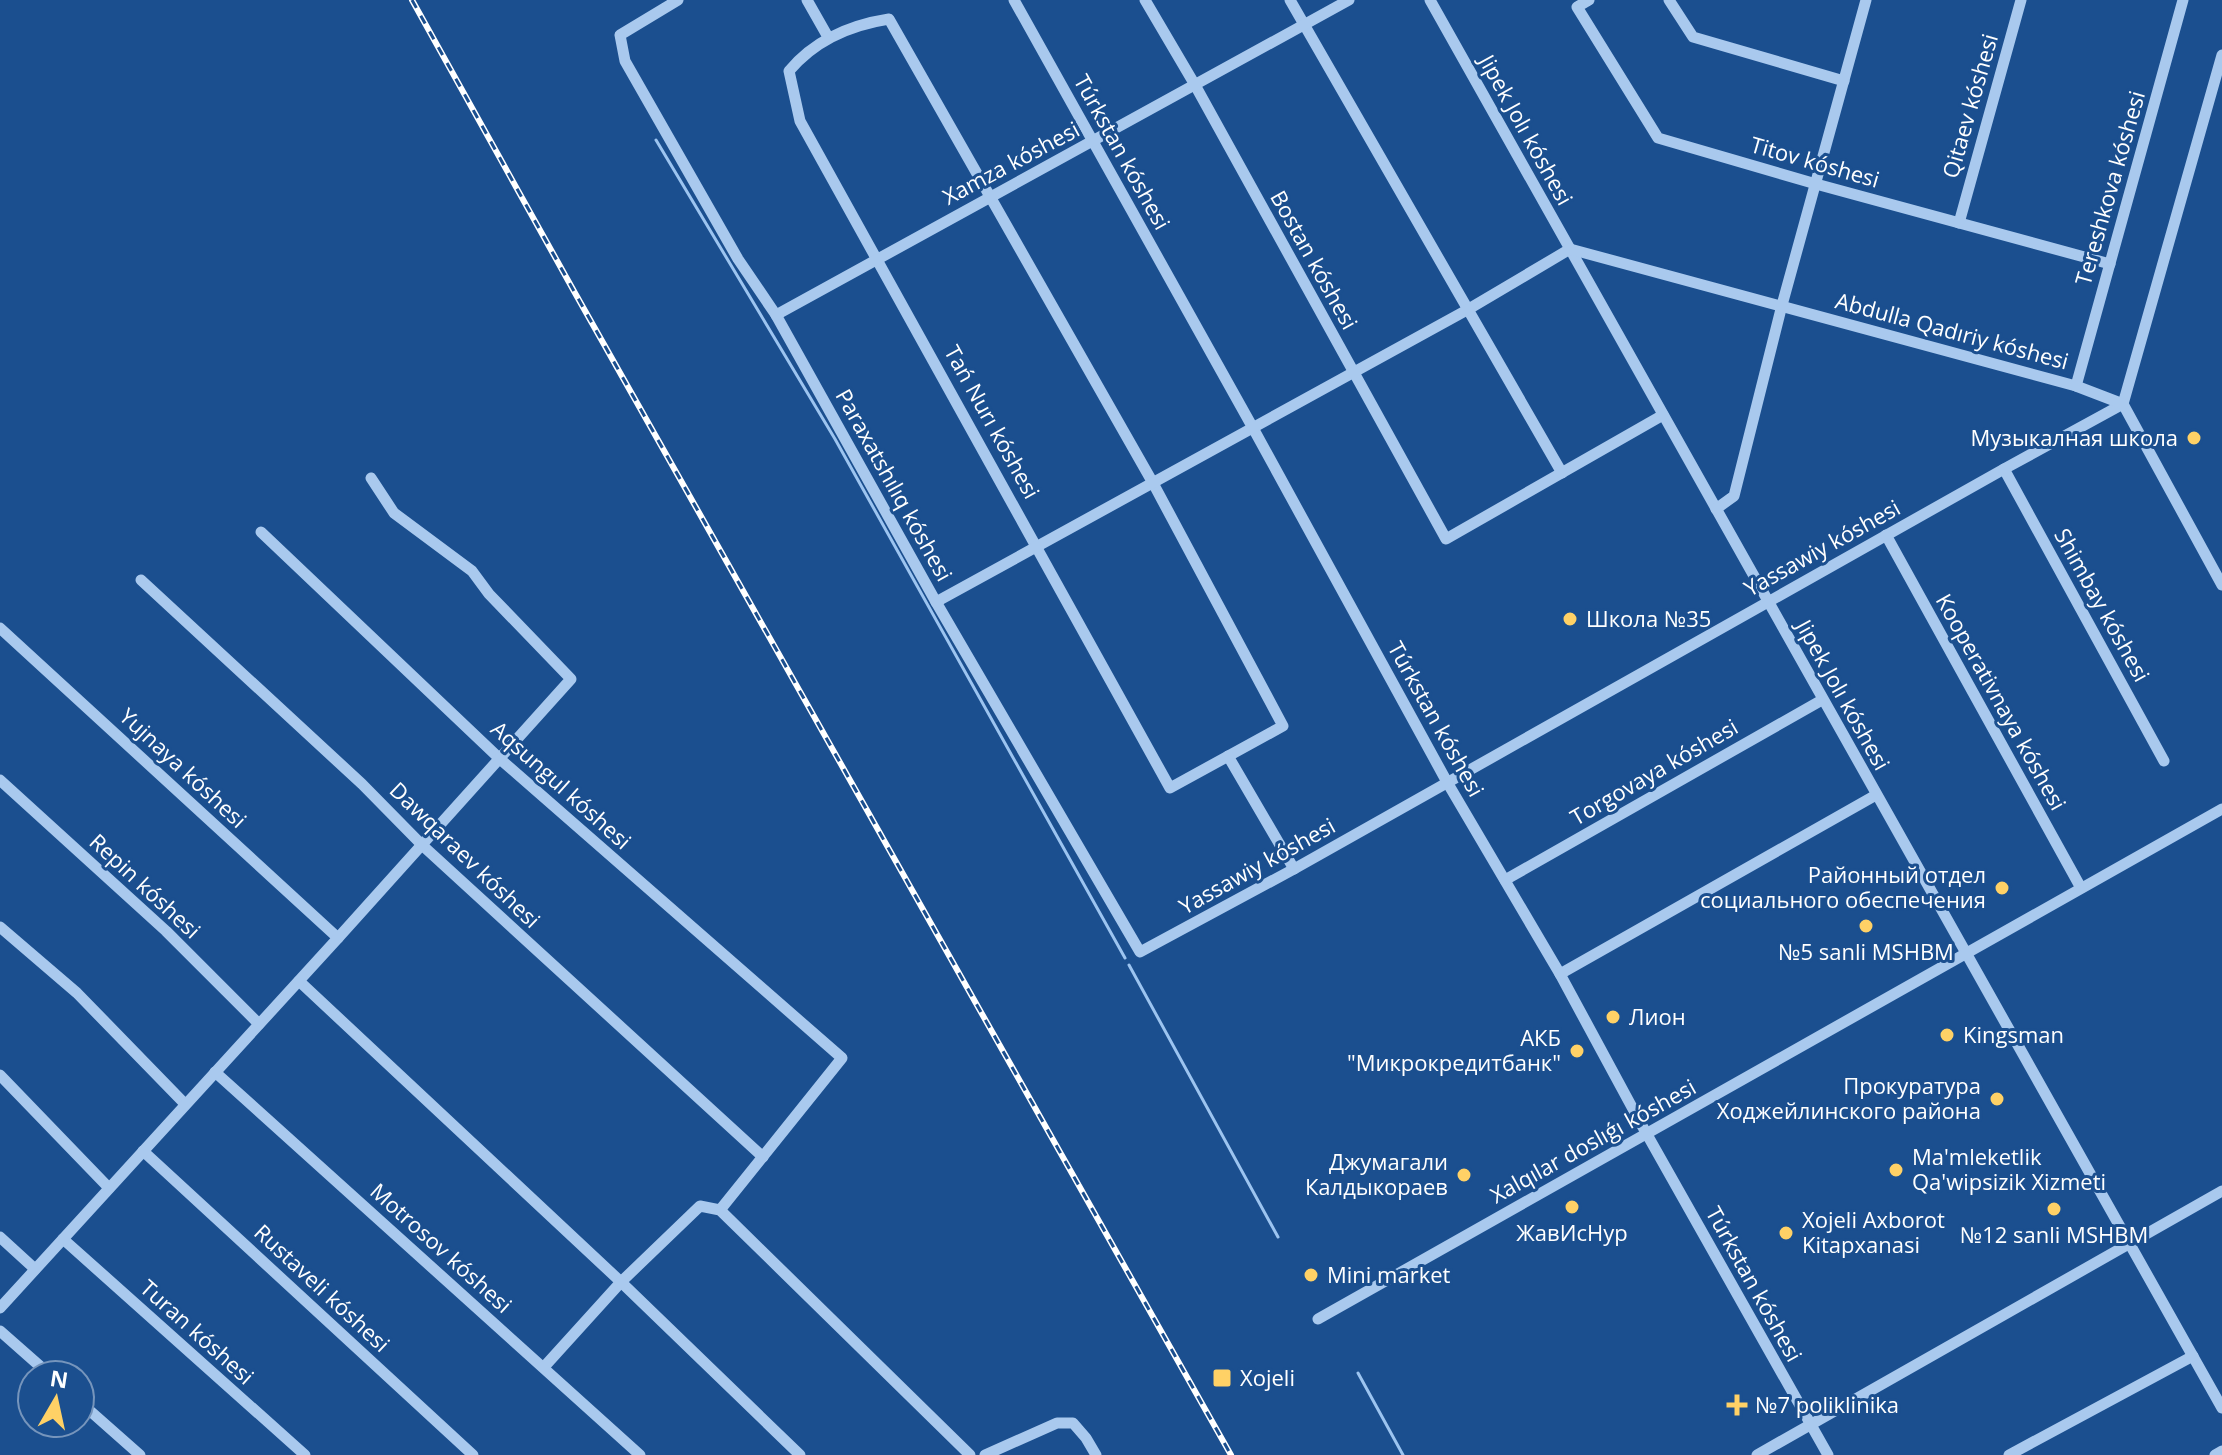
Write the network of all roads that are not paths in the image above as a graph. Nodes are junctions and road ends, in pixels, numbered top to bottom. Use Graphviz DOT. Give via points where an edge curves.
graph roads {
  1 [pos="678,0"];
  2 [pos="807,0"];
  3 [pos="1014,0"];
  4 [pos="1145,0"];
  5 [pos="1290,0"];
  6 [pos="1349,0"];
  7 [pos="1430,0"];
  8 [pos="1589,0"];
  9 [pos="1669,0"];
  10 [pos="1866,0"];
  11 [pos="2021,0"];
  12 [pos="2183,0"];
  13 [pos="1304,25"];
  14 [pos="828,37"];
  15 [pos="2222,55"];
  16 [pos="1844,81"];
  17 [pos="1195,85"];
  18 [pos="1093,142"];
  19 [pos="1816,184"];
  20 [pos="991,196"];
  21 [pos="1959,223"];
  22 [pos="1570,249"];
  23 [pos="877,258"];
  24 [pos="2110,264"];
  25 [pos="1782,305"];
  26 [pos="1467,310"];
  27 [pos="776,315"];
  28 [pos="1353,373"];
  29 [pos="2076,386"];
  30 [pos="2123,404"];
  31 [pos="1663,415"];
  32 [pos="1253,428"];
  33 [pos="2004,469"];
  34 [pos="1562,473"];
  35 [pos="371,478"];
  36 [pos="1153,483"];
  37 [pos="1716,509"];
  38 [pos="261,532"];
  39 [pos="1886,535"];
  40 [pos="1038,547"];
  41 [pos="141,580"];
  42 [pos="2222,585"];
  43 [pos="936,602"];
  44 [pos="1768,602"];
  45 [pos="0,628"];
  46 [pos="1822,700"];
  47 [pos="1228,756"];
  48 [pos="500,759"];
  49 [pos="2164,761"];
  50 [pos="0,780"];
  51 [pos="1447,782"];
  52 [pos="1876,795"];
  53 [pos="2222,809"];
  54 [pos="422,845"];
  55 [pos="1294,869"];
  56 [pos="1505,880"];
  57 [pos="2081,888"];
  58 [pos="0,927"];
  59 [pos="338,938"];
  60 [pos="1140,952"];
  61 [pos="1966,953"];
  62 [pos="1560,974"];
  63 [pos="299,981"];
  64 [pos="259,1024"];
  65 [pos="215,1072"];
  66 [pos="0,1075"];
  67 [pos="185,1104"];
  68 [pos="1646,1133"];
  69 [pos="143,1151"];
  70 [pos="763,1157"];
  71 [pos="109,1188"];
  72 [pos="2222,1191"];
  73 [pos="720,1210"];
  74 [pos="0,1237"];
  75 [pos="63,1239"];
  76 [pos="2129,1244"];
  77 [pos="35,1269"];
  78 [pos="621,1282"];
  79 [pos="0,1308"];
  80 [pos="1318,1319"];
  81 [pos="0,1331"];
  82 [pos="2193,1356"];
  83 [pos="32,1359"];
  84 [pos="544,1367"];
  85 [pos="2222,1408"];
  86 [pos="96,1416"];
  87 [pos="1810,1424"];
  88 [pos="2222,1451"];
  89 [pos="140,1455"];
  90 [pos="305,1455"];
  91 [pos="473,1455"];
  92 [pos="640,1455"];
  93 [pos="800,1455"];
  94 [pos="970,1455"];
  95 [pos="985,1455"];
  96 [pos="1096,1455"];
  97 [pos="1757,1455"];
  98 [pos="1828,1455"];
  99 [pos="2009,1455"];
  100 [pos="2215,1455"];
  1 -- 27 [label="street, Paraxatshılıq kóshesi" via="620,35 625,61 738,259"];
  2 -- 14 [label="street"];
  3 -- 18 [label="street, Túrkstan kóshesi"];
  4 -- 17 [label="street, Bostan kóshesi"];
  5 -- 13 [label="street"];
  6 -- 13 [label="street, Xamza kóshesi"];
  7 -- 22 [label="street, Jipek Jolı kóshesi"];
  8 -- 19 [label="street, Titov kóshesi" via="1577,7 1658,138"];
  9 -- 16 [label="street" via="1693,37"];
  10 -- 16 [label="street"];
  11 -- 21 [label="street, Qitaev kóshesi"];
  12 -- 24 [label="street, Tereshkova kóshesi"];
  13 -- 17 [label="street, Xamza kóshesi"];
  13 -- 26 [label="street"];
  14 -- 20 [label="street" via="889,19"];
  14 -- 23 [label="street, Tań Nurı kóshesi" via="789,71 791,87 800,121"];
  15 -- 30 [label="street"];
  16 -- 19 [label="street"];
  17 -- 18 [label="street, Xamza kóshesi"];
  17 -- 28 [label="street, Bostan kóshesi"];
  18 -- 20 [label="street, Xamza kóshesi"];
  18 -- 32 [label="street, Túrkstan kóshesi"];
  19 -- 21 [label="street, Titov kóshesi"];
  19 -- 25 [label="street"];
  20 -- 23 [label="street, Xamza kóshesi"];
  20 -- 36 [label="street"];
  21 -- 24 [label="street, Titov kóshesi"];
  22 -- 25 [label="street, Abdulla Qadıriy kóshesi"];
  22 -- 26 [label="street"];
  22 -- 31 [label="street, Jipek Jolı kóshesi"];
  23 -- 27 [label="street, Xamza kóshesi"];
  23 -- 40 [label="street, Tań Nurı kóshesi"];
  24 -- 29 [label="street, Tereshkova kóshesi"];
  25 -- 29 [label="street, Abdulla Qadıriy kóshesi"];
  25 -- 37 [label="street" via="1734,496"];
  26 -- 28 [label="street"];
  26 -- 34 [label="street"];
  27 -- 43 [label="street, Paraxatshılıq kóshesi"];
  28 -- 32 [label="street"];
  28 -- 34 [label="street, Bostan kóshesi" via="1446,539"];
  29 -- 30 [label="street, Abdulla Qadıriy kóshesi"];
  30 -- 33 [label="street, Yassawiy kóshesi"];
  30 -- 42 [label="street"];
  31 -- 34 [label="street"];
  31 -- 37 [label="street, Jipek Jolı kóshesi"];
  32 -- 36 [label="street"];
  32 -- 51 [label="street, Túrkstan kóshesi"];
  33 -- 39 [label="street, Yassawiy kóshesi"];
  33 -- 49 [label="street, Shimbay kóshesi"];
  35 -- 48 [label="street" via="394,513 472,571 571,679"];
  36 -- 40 [label="street"];
  36 -- 47 [label="street" via="1283,726"];
  37 -- 44 [label="street, Jipek Jolı kóshesi"];
  38 -- 48 [label="street, Aqsungul kóshesi"];
  39 -- 44 [label="street, Yassawiy kóshesi"];
  39 -- 57 [label="street, Kooperativnaya kóshesi"];
  40 -- 43 [label="street"];
  40 -- 47 [label="street, Tań Nurı kóshesi" via="1170,788"];
  41 -- 54 [label="street, Dawqaraev kóshesi"];
  43 -- 60 [label="street, Paraxatshılıq kóshesi"];
  44 -- 46 [label="street, Jipek Jolı kóshesi"];
  44 -- 51 [label="street, Yassawiy kóshesi"];
  45 -- 59 [label="street, Yujnaya kóshesi"];
  46 -- 52 [label="street, Jipek Jolı kóshesi"];
  46 -- 56 [label="street, Torgovaya kóshesi"];
  47 -- 55 [label="street"];
  48 -- 54 [label="street"];
  48 -- 70 [label="street, Aqsungul kóshesi" via="842,1058"];
  50 -- 64 [label="street, Repin kóshesi"];
  51 -- 55 [label="street, Yassawiy kóshesi"];
  51 -- 56 [label="street, Túrkstan kóshesi"];
  52 -- 61 [label="street, Jipek Jolı kóshesi"];
  52 -- 62 [label="street"];
  53 -- 57 [label="street, Xalqılar doslıǵı kóshesi"];
  54 -- 59 [label="street"];
  54 -- 70 [label="street, Dawqaraev kóshesi"];
  55 -- 60 [label="street, Yassawiy kóshesi"];
  56 -- 62 [label="street, Túrkstan kóshesi"];
  57 -- 61 [label="street, Xalqılar doslıǵı kóshesi"];
  58 -- 67 [label="street" via="77,993"];
  59 -- 63 [label="street"];
  61 -- 68 [label="street, Xalqılar doslıǵı kóshesi"];
  61 -- 76 [label="street, Jipek Jolı kóshesi"];
  62 -- 68 [label="street, Túrkstan kóshesi"];
  63 -- 64 [label="street"];
  63 -- 78 [label="street"];
  64 -- 65 [label="street"];
  65 -- 67 [label="street"];
  65 -- 84 [label="street, Motrosov kóshesi"];
  66 -- 71 [label="street"];
  67 -- 69 [label="street"];
  68 -- 80 [label="street, Xalqılar doslıǵı kóshesi"];
  68 -- 87 [label="street, Túrkstan kóshesi"];
  69 -- 71 [label="street"];
  69 -- 91 [label="street, Rustaveli kóshesi"];
  70 -- 73 [label="street"];
  71 -- 75 [label="street"];
  72 -- 76 [label="street"];
  73 -- 78 [label="street" via="700,1206"];
  73 -- 94 [label="street"];
  74 -- 77 [label="street"];
  75 -- 77 [label="street"];
  75 -- 90 [label="street, Turan kóshesi"];
  76 -- 82 [label="street, Jipek Jolı kóshesi"];
  76 -- 87 [label="street"];
  77 -- 79 [label="street"];
  78 -- 84 [label="street"];
  78 -- 93 [label="street"];
  81 -- 83 [label="street"];
  82 -- 85 [label="street, Jipek Jolı kóshesi"];
  82 -- 99 [label="street"];
  84 -- 92 [label="street, Motrosov kóshesi"];
  86 -- 89 [label="street"];
  87 -- 97 [label="street"];
  87 -- 98 [label="street, Túrkstan kóshesi"];
  88 -- 100 [label="street"];
  95 -- 96 [label="street" via="1057,1423 1073,1423"];
}
